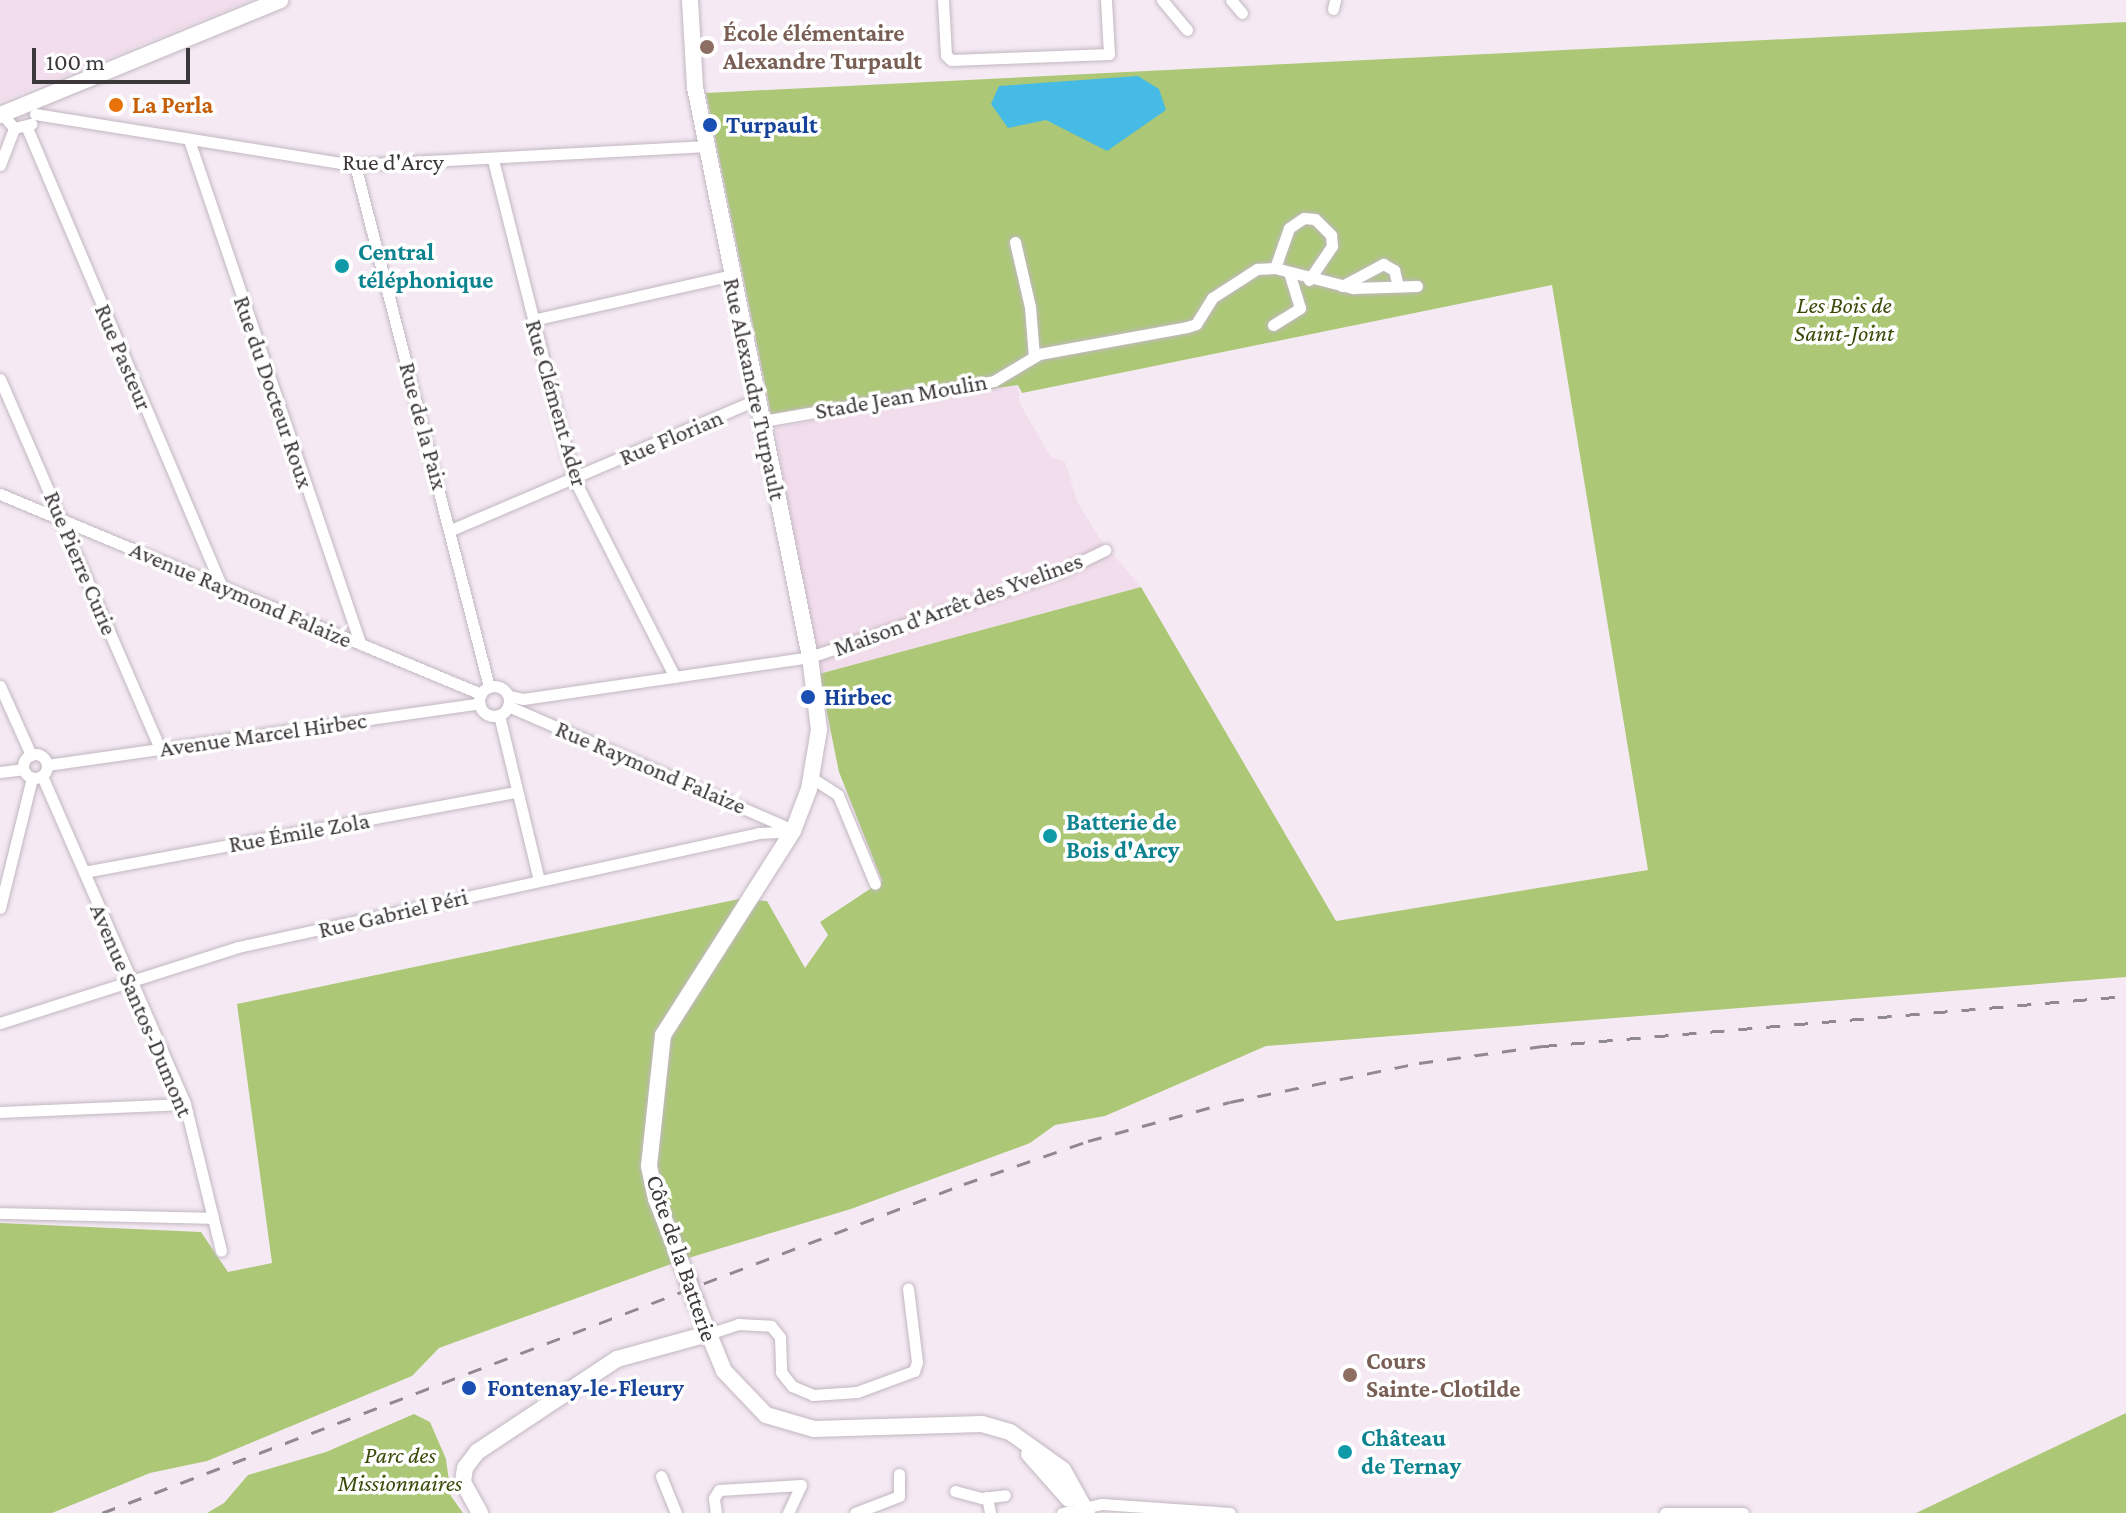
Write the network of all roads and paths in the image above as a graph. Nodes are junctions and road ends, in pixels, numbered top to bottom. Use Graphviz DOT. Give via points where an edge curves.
graph roads {
  1 [pos="280,0"];
  2 [pos="690,0"];
  3 [pos="943,0"];
  4 [pos="1106,0"];
  5 [pos="1162,0"];
  6 [pos="1231,0"];
  7 [pos="1242,13"];
  8 [pos="1187,30"];
  9 [pos="33,108"];
  10 [pos="1,114"];
  11 [pos="21,128"];
  12 [pos="189,140"];
  13 [pos="706,146"];
  14 [pos="493,160"];
  15 [pos="0,165"];
  16 [pos="355,165"];
  17 [pos="1015,242"];
  18 [pos="1275,268"];
  19 [pos="1288,272"];
  20 [pos="732,275"];
  21 [pos="1309,280"];
  22 [pos="1342,286"];
  23 [pos="1398,286"];
  24 [pos="1417,286"];
  25 [pos="533,320"];
  26 [pos="1273,325"];
  27 [pos="1034,357"];
  28 [pos="0,379"];
  29 [pos="758,399"];
  30 [pos="763,421"];
  31 [pos="574,479"];
  32 [pos="0,494"];
  33 [pos="62,520"];
  34 [pos="451,530"];
  35 [pos="1105,550"];
  36 [pos="221,585"];
  37 [pos="360,643"];
  38 [pos="810,657"];
  39 [pos="675,677"];
  40 [pos="0,686"];
  41 [pos="483,695"];
  42 [pos="508,701"];
  43 [pos="499,715"];
  44 [pos="160,748"];
  45 [pos="31,755"];
  46 [pos="0,772"];
  47 [pos="36,772"];
  48 [pos="812,778"];
  49 [pos="515,792"];
  50 [pos="793,831"];
  51 [pos="776,857"];
  52 [pos="84,872"];
  53 [pos="539,880"];
  54 [pos="875,884"];
  55 [pos="0,908"];
  56 [pos="131,980"];
  57 [pos="0,1023"];
  58 [pos="185,1104"];
  59 [pos="0,1112"];
  60 [pos="0,1213"];
  61 [pos="213,1218"];
  62 [pos="221,1251"];
  63 [pos="908,1289"];
  64 [pos="708,1334"];
  65 [pos="899,1474"];
  66 [pos="661,1476"];
  67 [pos="955,1491"];
  68 [pos="1005,1495"];
  69 [pos="987,1497"];
  70 [pos="1078,1512"];
  71 [pos="480,1513"];
  72 [pos="676,1513"];
  73 [pos="716,1513"];
  74 [pos="788,1513"];
  75 [pos="855,1513"];
  76 [pos="990,1513"];
  77 [pos="1230,1513"];
  78 [pos="1665,1513"];
  79 [pos="1743,1513"];
  1 -- 9 [label="main road"];
  2 -- 13 [label="main road, Rue Alexandre Turpault" via="695,87"];
  3 -- 4 [label="street" via="946,55 951,60 1109,54"];
  5 -- 8 [label="street"];
  6 -- 7 [label="street"];
  9 -- 10 [label="main road"];
  9 -- 11 [label="street"];
  9 -- 12 [label="street, Rue d'Arcy"];
  10 -- 11 [label="street, Rue Pasteur"];
  11 -- 15 [label="street"];
  11 -- 36 [label="street, Rue Pasteur"];
  12 -- 16 [label="street, Rue d'Arcy"];
  12 -- 37 [label="street, Rue du Docteur Roux"];
  13 -- 14 [label="street, Rue d'Arcy"];
  13 -- 20 [label="main road, Rue Alexandre Turpault"];
  14 -- 16 [label="street, Rue d'Arcy"];
  14 -- 25 [label="street, Rue Clément Ader"];
  16 -- 34 [label="street, Rue de la Paix"];
  17 -- 27 [label="street" via="1030,307"];
  18 -- 19 [label="street"];
  18 -- 21 [label="street" via="1289,228 1304,218 1315,219 1331,235 1332,246"];
  18 -- 27 [label="street, Stade Jean Moulin" via="1257,269 1212,298 1196,324"];
  19 -- 21 [label="street"];
  19 -- 26 [label="street" via="1300,308"];
  20 -- 25 [label="street"];
  20 -- 29 [label="main road, Rue Alexandre Turpault"];
  21 -- 22 [label="street"];
  22 -- 23 [label="street"];
  22 -- 23 [label="street" via="1383,264 1394,270"];
  23 -- 24 [label="street"];
  25 -- 31 [label="street, Rue Clément Ader"];
  27 -- 30 [label="street, Stade Jean Moulin" via="994,381"];
  28 -- 33 [label="street, Rue Pierre Curie"];
  29 -- 30 [label="main road, Rue Alexandre Turpault"];
  29 -- 31 [label="street, Rue Florian"];
  30 -- 38 [label="main road, Rue Alexandre Turpault"];
  31 -- 34 [label="street, Rue Florian"];
  31 -- 39 [label="street, Rue Clément Ader"];
  32 -- 33 [label="street, Avenue Raymond Falaize"];
  33 -- 36 [label="street, Avenue Raymond Falaize"];
  33 -- 44 [label="street, Rue Pierre Curie"];
  34 -- 41 [label="street, Rue de la Paix"];
  35 -- 38 [label="street, Maison d'Arrêt des Yvelines" via="1064,570"];
  36 -- 37 [label="street, Avenue Raymond Falaize"];
  37 -- 41 [label="street, Avenue Raymond Falaize"];
  38 -- 39 [label="street"];
  38 -- 48 [label="main road, Rue Alexandre Turpault" via="819,730"];
  39 -- 42 [label="street"];
  40 -- 45 [label="street"];
  41 -- 42 [label="street, Rue Raymond Falaize" via="503,689"];
  41 -- 43 [label="street" via="486,714"];
  41 -- 44 [label="street, Avenue Marcel Hirbec"];
  42 -- 43 [label="street"];
  42 -- 50 [label="street, Rue Raymond Falaize"];
  43 -- 49 [label="street"];
  44 -- 47 [label="street, Avenue Marcel Hirbec"];
  45 -- 47 [label="street"];
  45 -- 47 [label="street" via="41,756"];
  46 -- 47 [label="street, Avenue Marcel Hirbec"];
  47 -- 52 [label="street, Avenue Santos-Dumont"];
  47 -- 55 [label="street"];
  48 -- 50 [label="main road, Rue Alexandre Turpault"];
  48 -- 54 [label="street" via="838,795"];
  49 -- 52 [label="street, Rue Émile Zola"];
  49 -- 53 [label="street"];
  50 -- 51 [label="main road, Rue Alexandre Turpault"];
  50 -- 53 [label="street, Rue Gabriel Péri" via="759,833"];
  51 -- 64 [label="main road, Côte de la Batterie, bridge" via="663,1035 649,1166 656,1199"];
  52 -- 56 [label="street, Avenue Santos-Dumont"];
  53 -- 56 [label="street, Rue Gabriel Péri" via="238,947"];
  56 -- 57 [label="street, Rue Gabriel Péri"];
  56 -- 58 [label="street, Avenue Santos-Dumont"];
  58 -- 59 [label="street"];
  58 -- 61 [label="street, Avenue Santos-Dumont"];
  60 -- 61 [label="street"];
  61 -- 62 [label="street, Avenue Santos-Dumont"];
  63 -- 64 [label="street" via="914,1371 857,1392 813,1395 792,1386 781,1372 780,1337 771,1326 738,1324"];
  64 -- 70 [label="main road, Côte de la Batterie" via="724,1371 747,1399 789,1425 852,1431 975,1427 1010,1432 1047,1454"];
  64 -- 71 [label="main road" via="617,1359 469,1460 463,1482"];
  65 -- 75 [label="street" via="899,1496"];
  66 -- 72 [label="street"];
  67 -- 69 [label="street"];
  68 -- 69 [label="street"];
  69 -- 76 [label="street"];
  70 -- 77 [label="street" via="1102,1504"];
  73 -- 74 [label="street" via="719,1490 801,1485"];
  78 -- 79 [label="street"];
}
